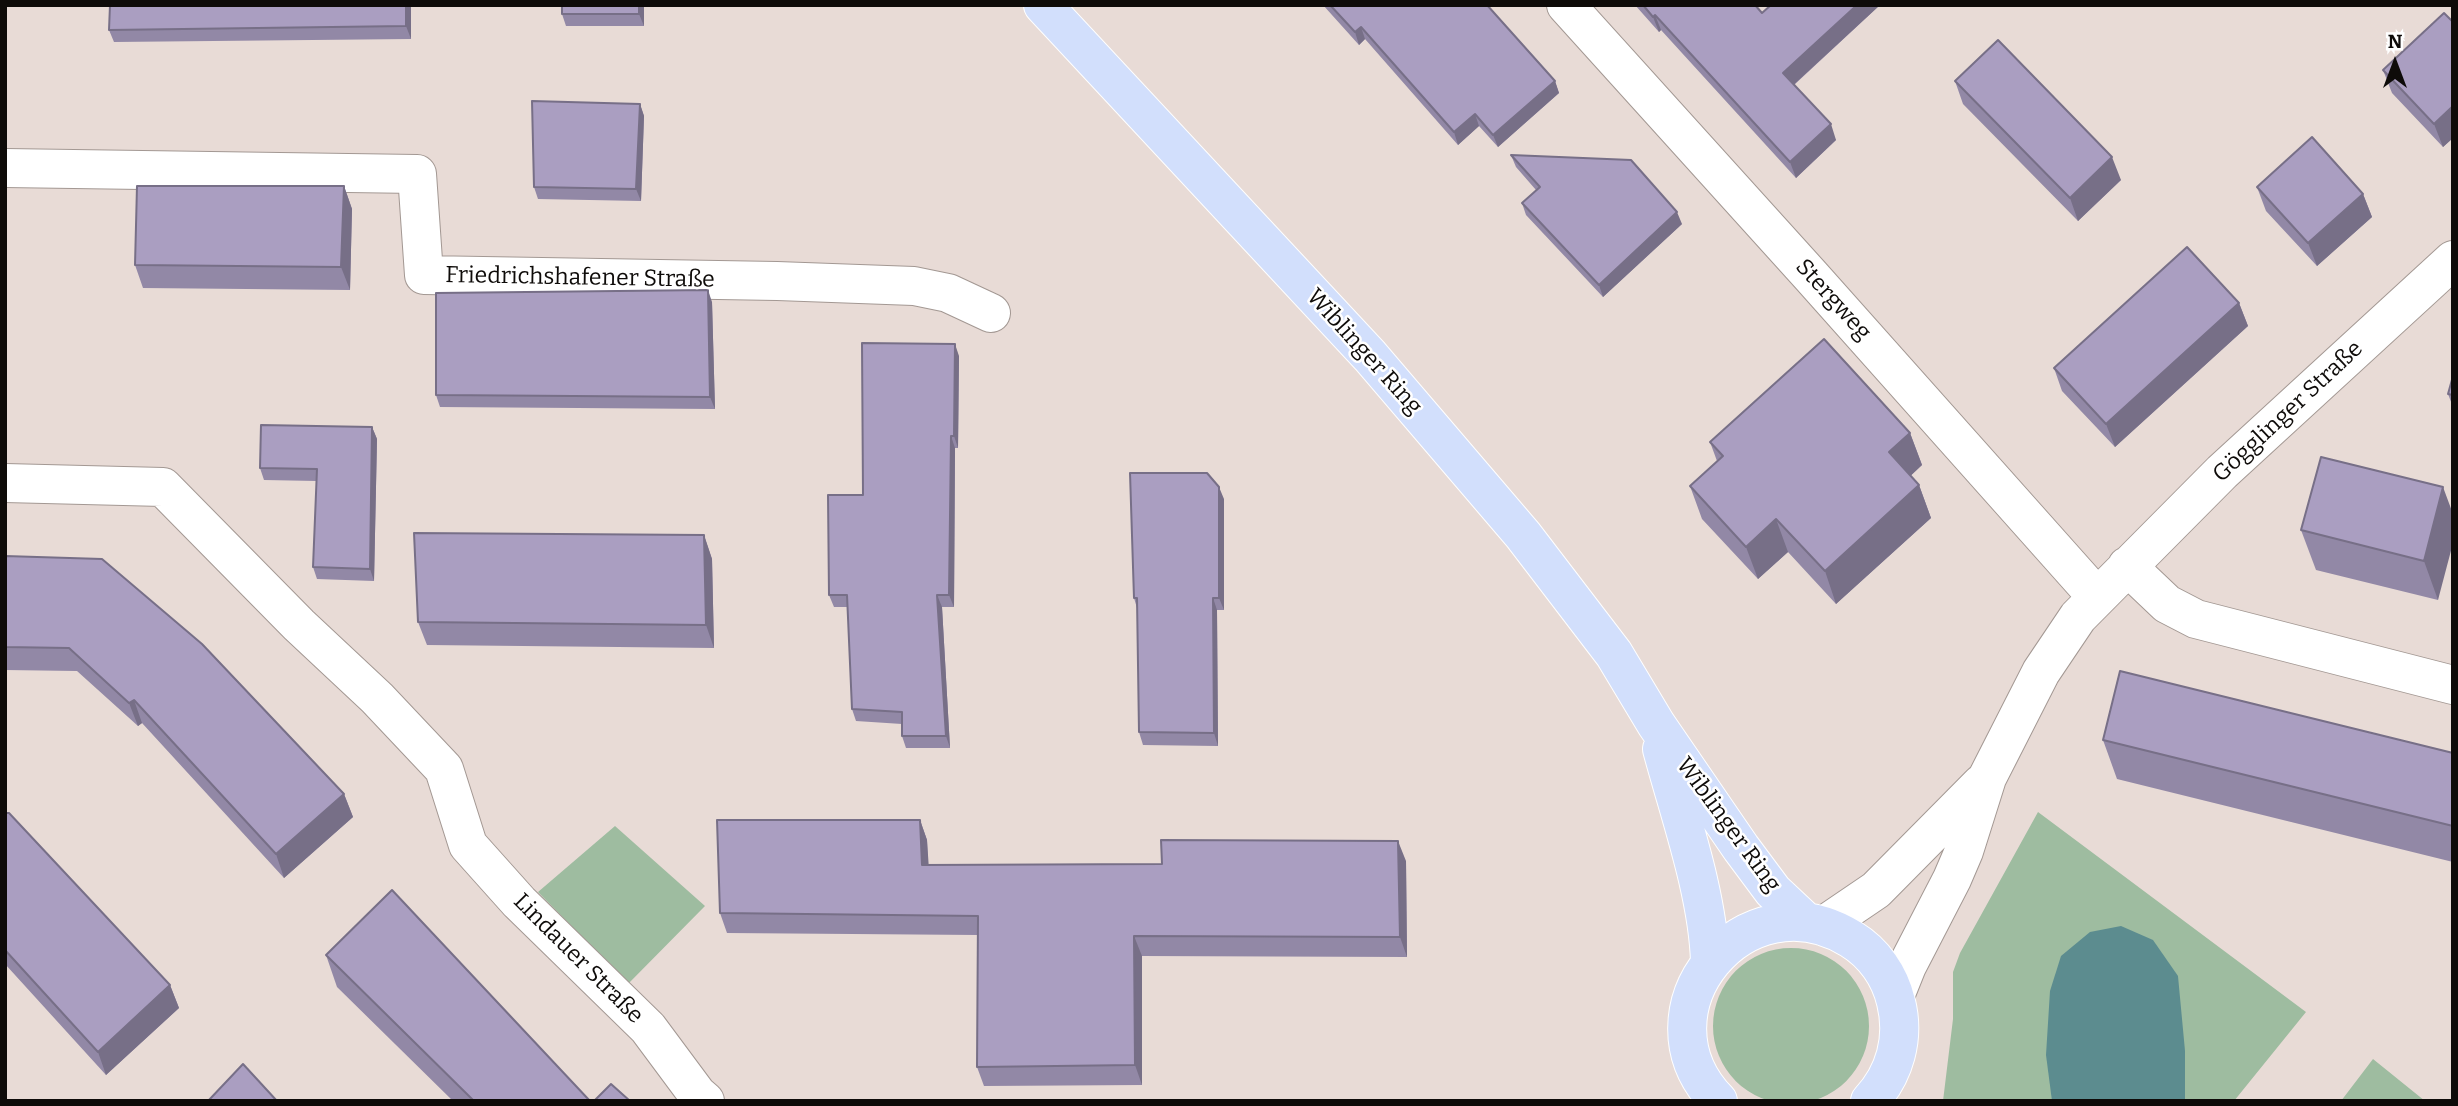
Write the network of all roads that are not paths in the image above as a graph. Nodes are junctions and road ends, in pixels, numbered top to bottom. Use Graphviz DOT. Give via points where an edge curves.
graph roads {
  1 [pos="1043,5"];
  2 [pos="1566,5"];
  3 [pos="5,167"];
  4 [pos="2453,260"];
  5 [pos="991,313"];
  6 [pos="5,483"];
  7 [pos="2127,566"];
  8 [pos="2097,597"];
  9 [pos="2453,685"];
  10 [pos="1656,724"];
  11 [pos="1987,778"];
  12 [pos="1814,924"];
  13 [pos="1710,962"];
  14 [pos="1895,996"];
  15 [pos="1882,1093"];
  16 [pos="1706,1094"];
  17 [pos="705,1101"];
  1 -- 10 [label="main road, Wiblinger Ring" via="1370,356 1523,535 1614,654"];
  2 -- 8 [label="street, Stergweg"];
  3 -- 5 [label="street, Friedrichshafener Straße" via="417,174 424,275 914,286 948,293"];
  4 -- 7 [label="street, Gögglinger Straße" via="2222,472"];
  6 -- 17 [label="street, Lindauer Straße" via="163,487 437,761 444,769 468,845 502,885 648,1028"];
  7 -- 8 [label="street, Gögglinger Straße"];
  7 -- 9 [label="street" via="2167,604 2196,618"];
  8 -- 11 [label="street, Gögglinger Straße" via="2041,672"];
  10 -- 12 [label="main road, Wiblinger Ring" via="1773,891"];
  10 -- 13 [label="main road, Wiblinger Ring" via="1704,905"];
  11 -- 12 [label="street, Gögglinger Straße" via="1876,890"];
  11 -- 14 [label="street, Gögglinger Straße" via="1964,851"];
  12 -- 13 [label="main road" via="1779,922 1753,930"];
  12 -- 14 [label="main road, Wiblinger Ring" via="1840,932 1869,953"];
  13 -- 16 [label="main road" via="1689,1011 1689,1046"];
  14 -- 15 [label="main road" via="1898,1047"];
}
